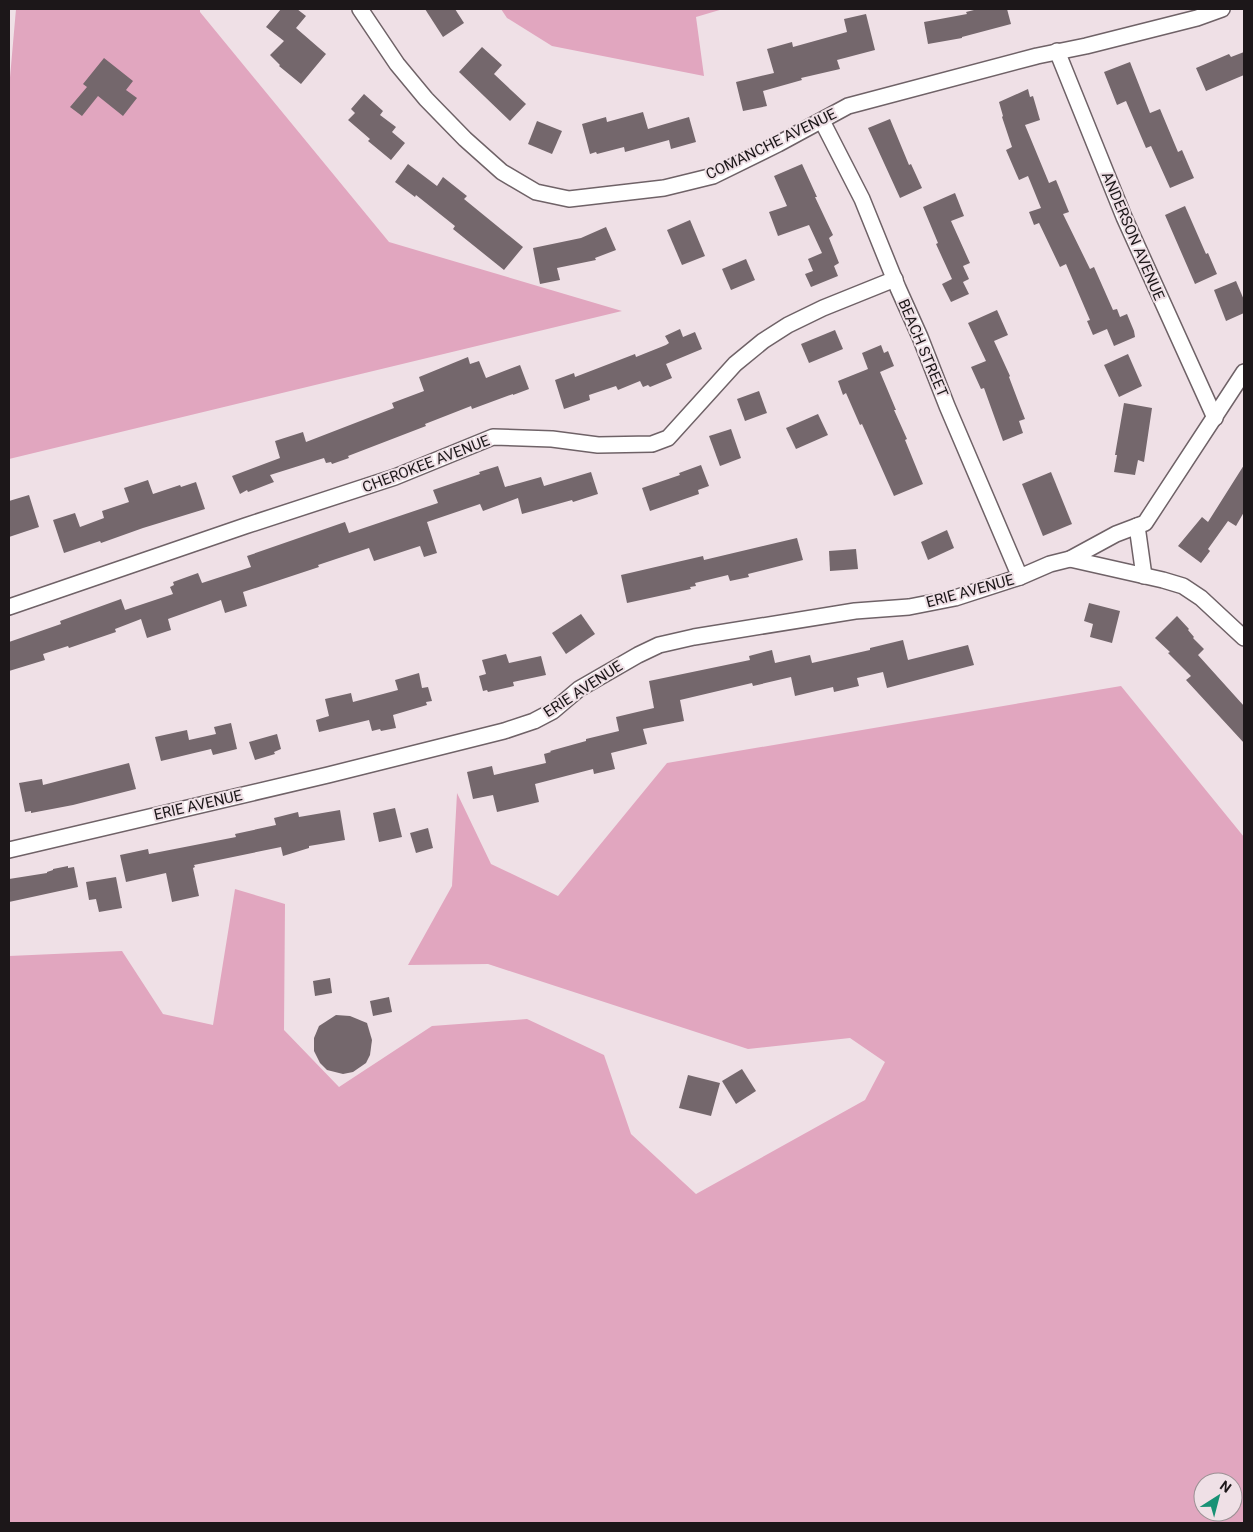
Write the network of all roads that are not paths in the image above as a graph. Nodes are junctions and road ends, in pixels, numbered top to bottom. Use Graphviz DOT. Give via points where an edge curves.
graph roads {
  1 [pos="360,9"];
  2 [pos="1222,9"];
  3 [pos="1057,52"];
  4 [pos="822,121"];
  5 [pos="895,279"];
  6 [pos="1244,372"];
  7 [pos="1215,418"];
  8 [pos="1137,526"];
  9 [pos="1070,559"];
  10 [pos="1144,576"];
  11 [pos="1020,578"];
  12 [pos="9,607"];
  13 [pos="1244,638"];
  14 [pos="9,850"];
  1 -- 4 [label="street, COMANCHE AVENUE" via="397,64 426,99 502,172 536,192 568,198 664,188 713,176"];
  2 -- 3 [label="street, COMANCHE AVENUE"];
  3 -- 4 [label="street, COMANCHE AVENUE" via="848,106"];
  3 -- 7 [label="street, ANDERSON AVENUE" via="1124,217"];
  4 -- 5 [label="street, BEACH STREET" via="862,199"];
  5 -- 11 [label="street, BEACH STREET"];
  5 -- 12 [label="street, CHEROKEE AVENUE" via="823,308 763,340 735,364 668,438 652,444 598,445 493,436 395,477"];
  6 -- 7 [label="street, ERIE AVENUE"];
  7 -- 8 [label="street, ERIE AVENUE" via="1145,523"];
  8 -- 9 [label="street, ERIE AVENUE"];
  8 -- 10 [label="street"];
  9 -- 10 [label="street, ERIE AVENUE"];
  9 -- 11 [label="street, ERIE AVENUE"];
  10 -- 13 [label="street, ERIE AVENUE" via="1183,586 1201,598"];
  11 -- 14 [label="street, ERIE AVENUE" via="936,602 854,611 694,636 659,645 579,689 534,721 328,775"];
}
